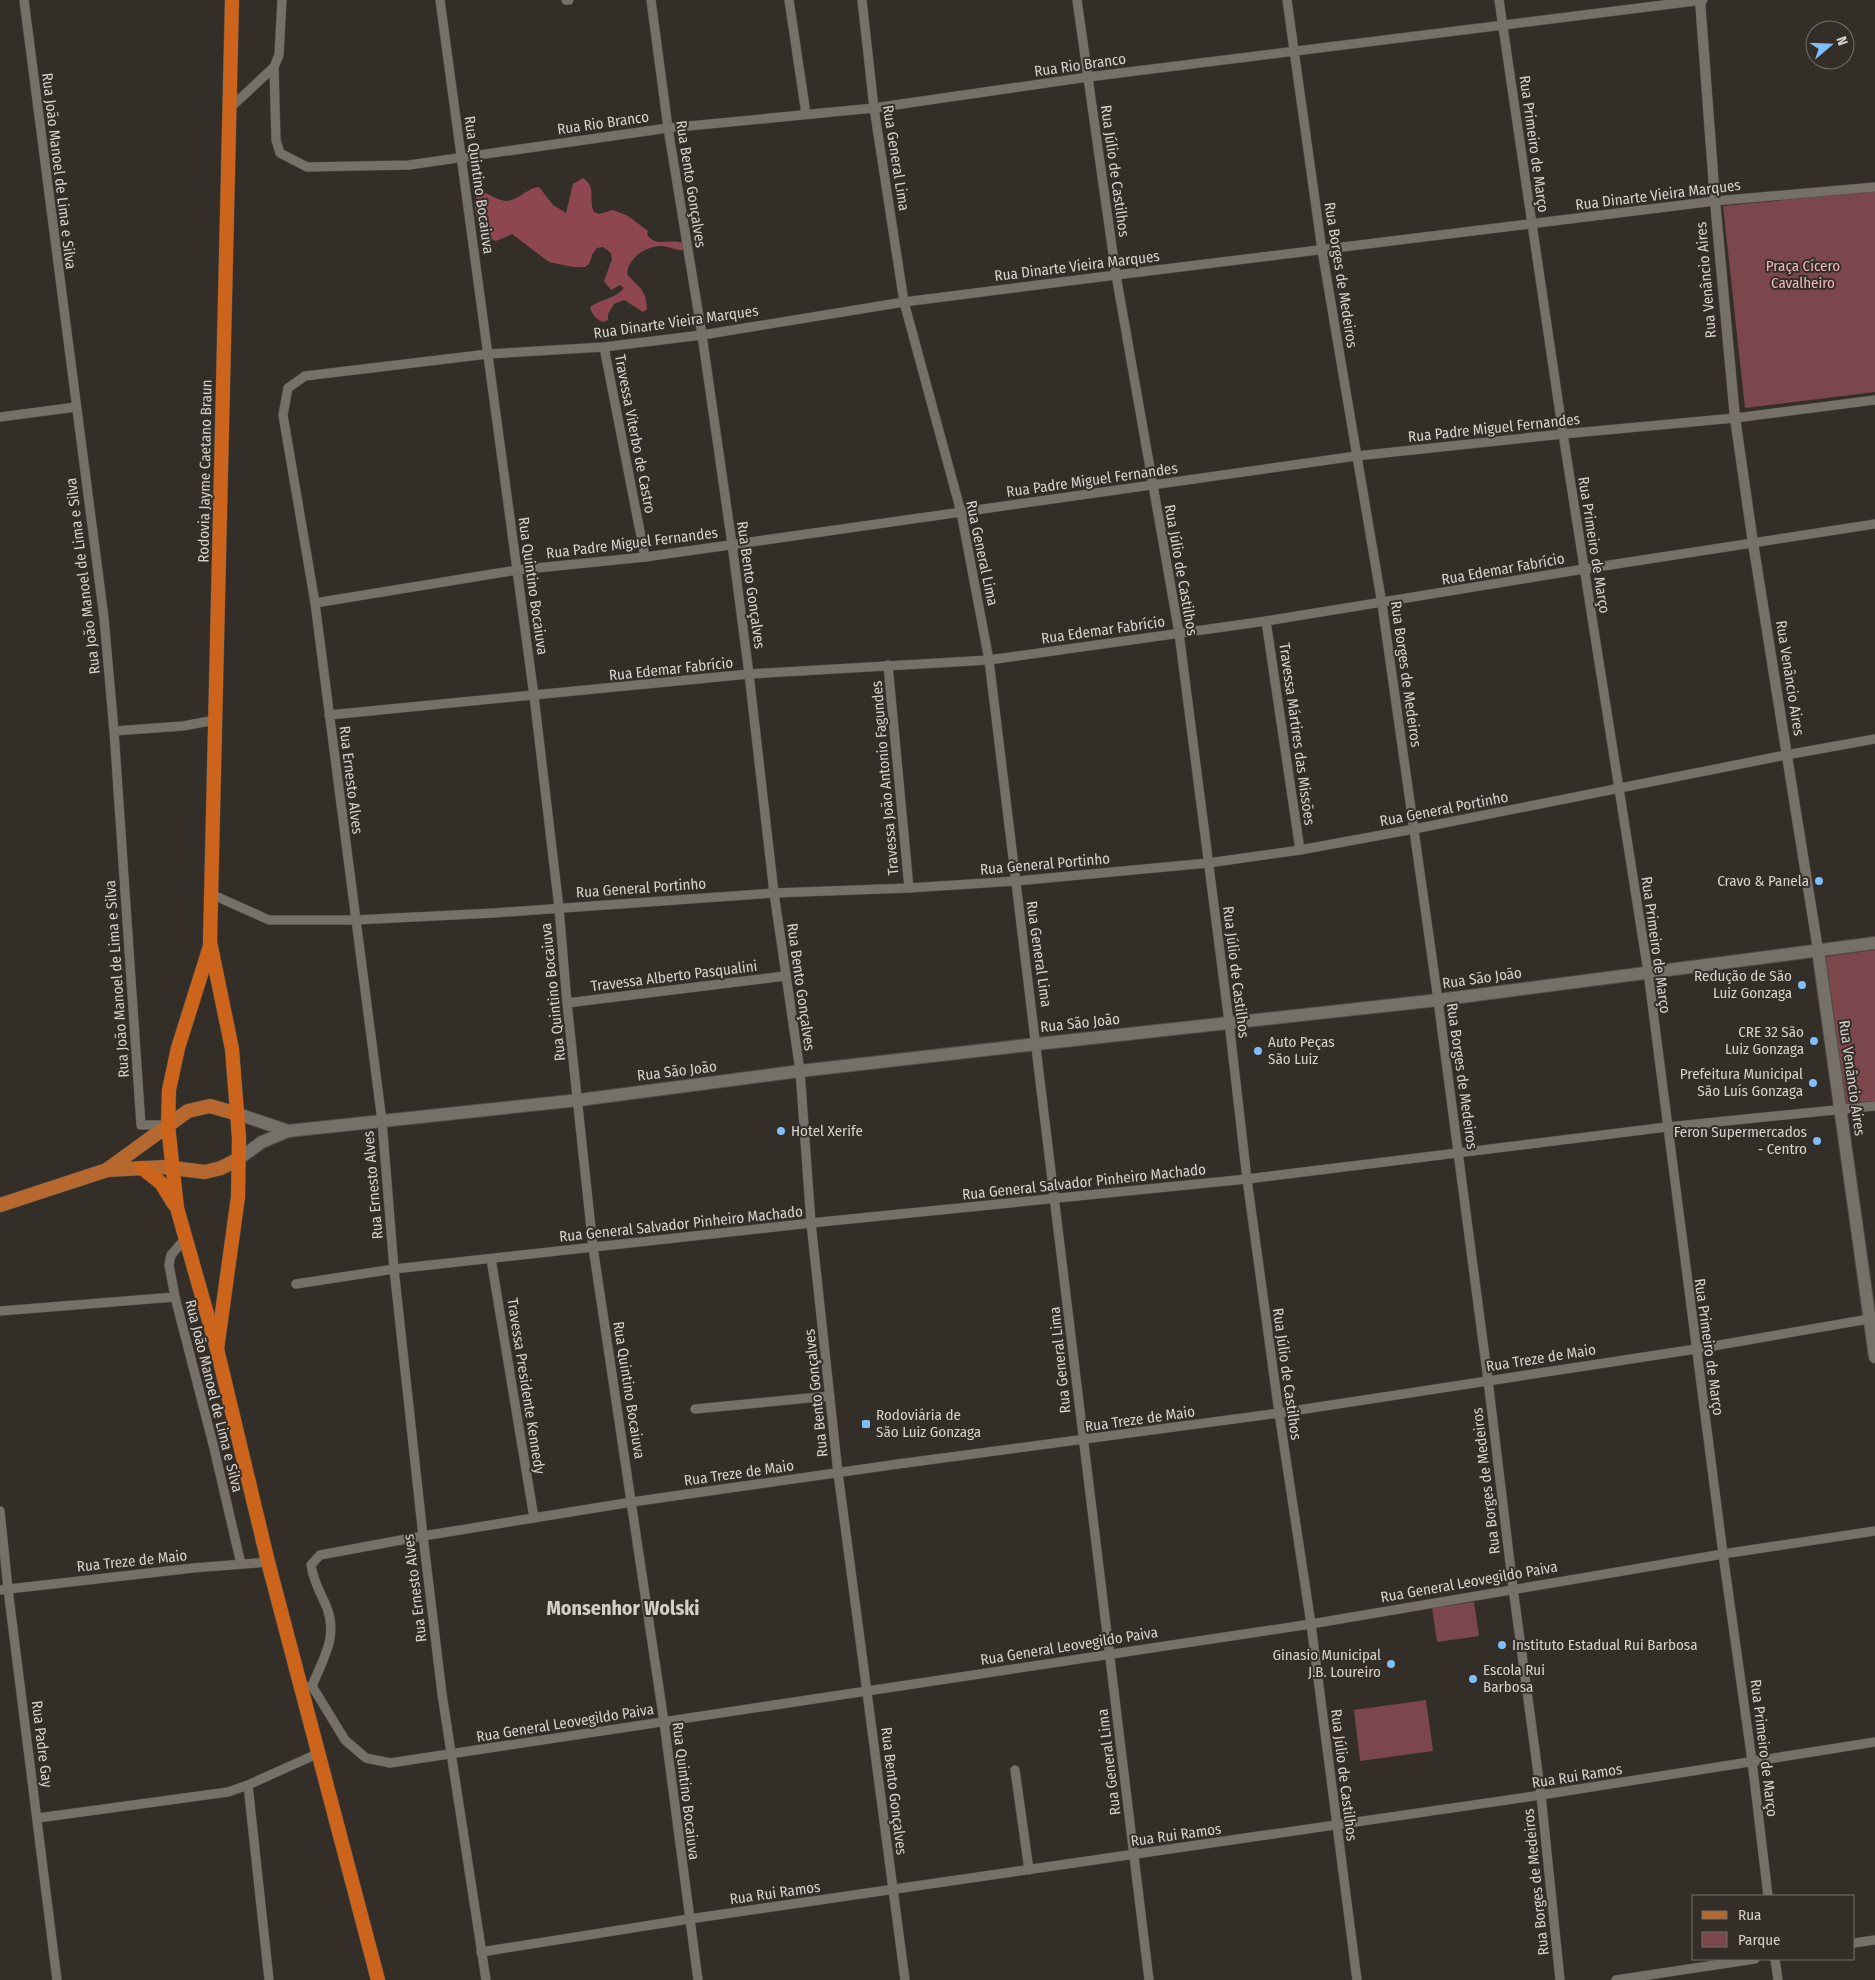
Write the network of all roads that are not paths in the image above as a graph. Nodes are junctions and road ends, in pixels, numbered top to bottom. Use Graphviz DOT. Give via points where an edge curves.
graph roads {
  1 [pos="24,0"];
  2 [pos="232,0"];
  3 [pos="282,0"];
  4 [pos="440,0"];
  5 [pos="651,0"];
  6 [pos="789,0"];
  7 [pos="862,0"];
  8 [pos="1077,0"];
  9 [pos="1287,0"];
  10 [pos="1499,0"];
  11 [pos="1701,0"];
  12 [pos="1503,26"];
  13 [pos="1294,52"];
  14 [pos="274,67"];
  15 [pos="1088,77"];
  16 [pos="874,108"];
  17 [pos="229,109"];
  18 [pos="806,114"];
  19 [pos="668,128"];
  20 [pos="461,157"];
  21 [pos="1875,187"];
  22 [pos="1715,201"];
  23 [pos="1532,224"];
  24 [pos="1322,250"];
  25 [pos="1116,275"];
  26 [pos="904,302"];
  27 [pos="702,334"];
  28 [pos="604,347"];
  29 [pos="488,354"];
  30 [pos="288,388"];
  31 [pos="1875,400"];
  32 [pos="76,407"];
  33 [pos="0,417"];
  34 [pos="1735,418"];
  35 [pos="1563,434"];
  36 [pos="1356,456"];
  37 [pos="1152,486"];
  38 [pos="961,512"];
  39 [pos="1875,524"];
  40 [pos="1753,543"];
  41 [pos="732,544"];
  42 [pos="645,557"];
  43 [pos="1584,569"];
  44 [pos="517,570"];
  45 [pos="315,603"];
  46 [pos="1382,604"];
  47 [pos="1266,622"];
  48 [pos="1179,633"];
  49 [pos="989,660"];
  50 [pos="888,665"];
  51 [pos="749,674"];
  52 [pos="534,696"];
  53 [pos="329,715"];
  54 [pos="215,720"];
  55 [pos="114,731"];
  56 [pos="1875,739"];
  57 [pos="1786,755"];
  58 [pos="1619,788"];
  59 [pos="1414,830"];
  60 [pos="1300,850"];
  61 [pos="1208,863"];
  62 [pos="1016,881"];
  63 [pos="909,888"];
  64 [pos="774,892"];
  65 [pos="211,894"];
  66 [pos="559,908"];
  67 [pos="355,920"];
  68 [pos="210,942"];
  69 [pos="1875,943"];
  70 [pos="1818,950"];
  71 [pos="1648,972"];
  72 [pos="785,976"];
  73 [pos="1438,1000"];
  74 [pos="567,1003"];
  75 [pos="1229,1022"];
  76 [pos="1037,1044"];
  77 [pos="800,1071"];
  78 [pos="579,1100"];
  79 [pos="1875,1106"];
  80 [pos="1840,1109"];
  81 [pos="238,1114"];
  82 [pos="382,1121"];
  83 [pos="168,1125"];
  84 [pos="1667,1127"];
  85 [pos="288,1131"];
  86 [pos="1458,1151"];
  87 [pos="238,1160"];
  88 [pos="142,1168"];
  89 [pos="173,1168"];
  90 [pos="107,1170"];
  91 [pos="1246,1179"];
  92 [pos="1056,1199"];
  93 [pos="0,1205"];
  94 [pos="177,1208"];
  95 [pos="812,1224"];
  96 [pos="185,1239"];
  97 [pos="594,1247"];
  98 [pos="491,1259"];
  99 [pos="394,1270"];
  100 [pos="296,1284"];
  101 [pos="175,1297"];
  102 [pos="0,1312"];
  103 [pos="1873,1318"];
  104 [pos="217,1349"];
  105 [pos="1696,1349"];
  106 [pos="1875,1357"];
  107 [pos="1488,1380"];
  108 [pos="830,1396"];
  109 [pos="695,1409"];
  110 [pos="1279,1413"];
  111 [pos="1083,1440"];
  112 [pos="838,1473"];
  113 [pos="632,1502"];
  114 [pos="0,1511"];
  115 [pos="534,1518"];
  116 [pos="1875,1531"];
  117 [pos="423,1536"];
  118 [pos="1723,1554"];
  119 [pos="268,1562"];
  120 [pos="241,1564"];
  121 [pos="1513,1588"];
  122 [pos="4,1589"];
  123 [pos="1311,1624"];
  124 [pos="1110,1654"];
  125 [pos="307,1687"];
  126 [pos="867,1691"];
  127 [pos="664,1722"];
  128 [pos="1875,1742"];
  129 [pos="319,1753"];
  130 [pos="451,1754"];
  131 [pos="1752,1762"];
  132 [pos="1015,1770"];
  133 [pos="248,1785"];
  134 [pos="1541,1795"];
  135 [pos="38,1818"];
  136 [pos="1337,1826"];
  137 [pos="1134,1855"];
  138 [pos="1029,1870"];
  139 [pos="893,1890"];
  140 [pos="1768,1895"];
  141 [pos="689,1919"];
  142 [pos="1875,1940"];
  143 [pos="1855,1943"];
  144 [pos="481,1952"];
  145 [pos="1748,1960"];
  146 [pos="1775,1960"];
  147 [pos="57,1980"];
  148 [pos="269,1980"];
  149 [pos="378,1980"];
  150 [pos="486,1980"];
  151 [pos="698,1980"];
  152 [pos="905,1980"];
  153 [pos="1149,1980"];
  154 [pos="1357,1980"];
  155 [pos="1560,1980"];
  156 [pos="1616,1980"];
  157 [pos="1778,1980"];
  1 -- 32 [label="street, Rua João Manoel de Lima e Silva"];
  2 -- 17 [label="highway, Rodovia Jayme Caetano Braun"];
  3 -- 14 [label="street, Rua Rio Branco" via="279,54"];
  4 -- 20 [label="street, Rua Quintino Bocaiuva"];
  5 -- 19 [label="street, Rua Bento Gonçalves"];
  6 -- 18 [label="street"];
  7 -- 16 [label="street, Rua General Lima"];
  8 -- 15 [label="street, Rua Júlio de Castilhos"];
  9 -- 13 [label="street, Rua Borges de Medeiros"];
  10 -- 12 [label="street, Rua Primeiro de Março"];
  11 -- 12 [label="street, Rua Rio Branco"];
  11 -- 22 [label="street, Rua Venâncio Aires"];
  12 -- 13 [label="street, Rua Rio Branco"];
  12 -- 23 [label="street, Rua Primeiro de Março"];
  13 -- 15 [label="street, Rua Rio Branco"];
  13 -- 24 [label="street, Rua Borges de Medeiros"];
  14 -- 17 [label="street"];
  14 -- 20 [label="street, Rua Rio Branco" via="276,140 280,153 289,159 306,167 352,168 409,165"];
  15 -- 16 [label="street, Rua Rio Branco"];
  15 -- 25 [label="street, Rua Júlio de Castilhos"];
  16 -- 18 [label="street, Rua Rio Branco"];
  16 -- 26 [label="street, Rua General Lima"];
  17 -- 54 [label="highway, Rodovia Jayme Caetano Braun"];
  18 -- 19 [label="street, Rua Rio Branco"];
  19 -- 20 [label="street, Rua Rio Branco"];
  19 -- 27 [label="street, Rua Bento Gonçalves"];
  20 -- 29 [label="street, Rua Quintino Bocaiuva"];
  21 -- 22 [label="street, Rua Dinarte Vieira Marques"];
  22 -- 23 [label="street, Rua Dinarte Vieira Marques"];
  22 -- 34 [label="street, Rua Venâncio Aires"];
  23 -- 24 [label="street, Rua Dinarte Vieira Marques"];
  23 -- 35 [label="street, Rua Primeiro de Março"];
  24 -- 25 [label="street, Rua Dinarte Vieira Marques"];
  24 -- 36 [label="street, Rua Borges de Medeiros"];
  25 -- 26 [label="street, Rua Dinarte Vieira Marques"];
  25 -- 37 [label="street, Rua Júlio de Castilhos"];
  26 -- 27 [label="street, Rua Dinarte Vieira Marques"];
  26 -- 38 [label="street, Rua General Lima"];
  27 -- 28 [label="street, Rua Dinarte Vieira Marques"];
  27 -- 41 [label="street, Rua Bento Gonçalves"];
  28 -- 29 [label="street, Rua Dinarte Vieira Marques"];
  28 -- 42 [label="street, Travessa Viterbo de Castro"];
  29 -- 30 [label="street, Rua Dinarte Vieira Marques" via="305,376"];
  29 -- 44 [label="street, Rua Quintino Bocaiuva"];
  30 -- 45 [label="street, Rua Ernesto Alves" via="283,415"];
  31 -- 34 [label="street, Rua Padre Miguel Fernandes"];
  32 -- 33 [label="street"];
  32 -- 55 [label="street, Rua João Manoel de Lima e Silva" via="104,618"];
  34 -- 35 [label="street, Rua Padre Miguel Fernandes"];
  34 -- 40 [label="street, Rua Venâncio Aires"];
  35 -- 36 [label="street, Rua Padre Miguel Fernandes"];
  35 -- 43 [label="street, Rua Primeiro de Março"];
  36 -- 37 [label="street, Rua Padre Miguel Fernandes"];
  36 -- 46 [label="street, Rua Borges de Medeiros"];
  37 -- 38 [label="street, Rua Padre Miguel Fernandes"];
  37 -- 48 [label="street, Rua Júlio de Castilhos"];
  38 -- 41 [label="street, Rua Padre Miguel Fernandes"];
  38 -- 49 [label="street, Rua General Lima"];
  39 -- 40 [label="street, Rua Edemar Fabrício"];
  40 -- 43 [label="street, Rua Edemar Fabrício"];
  40 -- 57 [label="street, Rua Venâncio Aires"];
  41 -- 42 [label="street, Rua Padre Miguel Fernandes"];
  41 -- 51 [label="street, Rua Bento Gonçalves"];
  42 -- 44 [label="street, Rua Padre Miguel Fernandes"];
  43 -- 46 [label="street, Rua Edemar Fabrício"];
  43 -- 58 [label="street, Rua Primeiro de Março"];
  44 -- 45 [label="street, Rua Padre Miguel Fernandes"];
  44 -- 52 [label="street, Rua Quintino Bocaiuva"];
  45 -- 53 [label="street, Rua Ernesto Alves"];
  46 -- 47 [label="street, Rua Edemar Fabrício"];
  46 -- 59 [label="street, Rua Borges de Medeiros"];
  47 -- 48 [label="street, Rua Edemar Fabrício"];
  47 -- 60 [label="street, Travessa Mártires das Missões"];
  48 -- 49 [label="street, Rua Edemar Fabrício"];
  48 -- 61 [label="street, Rua Júlio de Castilhos"];
  49 -- 50 [label="street, Rua Edemar Fabrício"];
  49 -- 62 [label="street, Rua General Lima"];
  50 -- 51 [label="street, Rua Edemar Fabrício"];
  50 -- 63 [label="street, Travessa João Antonio Fagundes"];
  51 -- 52 [label="street, Rua Edemar Fabrício"];
  51 -- 64 [label="street, Rua Bento Gonçalves"];
  52 -- 53 [label="street, Rua Edemar Fabrício"];
  52 -- 66 [label="street, Rua Quintino Bocaiuva"];
  53 -- 67 [label="street, Rua Ernesto Alves"];
  54 -- 55 [label="street" via="184,726"];
  54 -- 65 [label="highway, Rodovia Jayme Caetano Braun"];
  55 -- 83 [label="street, Rua João Manoel de Lima e Silva" via="141,1125"];
  56 -- 57 [label="street, Rua General Portinho"];
  57 -- 58 [label="street, Rua General Portinho"];
  57 -- 70 [label="street, Rua Venâncio Aires"];
  58 -- 59 [label="street, Rua General Portinho"];
  58 -- 71 [label="street, Rua Primeiro de Março"];
  59 -- 60 [label="street, Rua General Portinho"];
  59 -- 73 [label="street, Rua Borges de Medeiros"];
  60 -- 61 [label="street, Rua General Portinho"];
  61 -- 62 [label="street, Rua General Portinho"];
  61 -- 75 [label="street, Rua Júlio de Castilhos"];
  62 -- 63 [label="street, Rua General Portinho"];
  62 -- 76 [label="street, Rua General Lima"];
  63 -- 64 [label="street, Rua General Portinho"];
  64 -- 66 [label="street, Rua General Portinho"];
  64 -- 72 [label="street, Rua Bento Gonçalves"];
  65 -- 67 [label="street, Rua General Portinho" via="270,920"];
  65 -- 68 [label="highway, Rodovia Jayme Caetano Braun"];
  66 -- 67 [label="street, Rua General Portinho"];
  66 -- 74 [label="street, Rua Quintino Bocaiuva"];
  67 -- 82 [label="street, Rua Ernesto Alves"];
  68 -- 81 [label="highway, Rodovia Jayme Caetano Braun" via="232,1049"];
  68 -- 83 [label="highway, Rodovia Jayme Caetano Braun" via="178,1048 169,1090"];
  69 -- 70 [label="main road, Rua São João"];
  70 -- 71 [label="main road, Rua São João"];
  70 -- 80 [label="main road, Rua Venâncio Aires"];
  71 -- 73 [label="main road, Rua São João"];
  71 -- 84 [label="street, Rua Primeiro de Março"];
  72 -- 74 [label="street, Travessa Alberto Pasqualini"];
  72 -- 77 [label="street, Rua Bento Gonçalves"];
  73 -- 75 [label="main road, Rua São João"];
  73 -- 86 [label="street, Rua Borges de Medeiros"];
  74 -- 78 [label="street, Rua Quintino Bocaiuva"];
  75 -- 76 [label="main road, Rua São João"];
  75 -- 91 [label="street, Rua Júlio de Castilhos"];
  76 -- 77 [label="main road, Rua São João"];
  76 -- 92 [label="street, Rua General Lima"];
  77 -- 78 [label="main road, Rua São João"];
  77 -- 95 [label="street, Rua Bento Gonçalves"];
  78 -- 82 [label="main road, Rua São João"];
  78 -- 97 [label="street, Rua Quintino Bocaiuva"];
  79 -- 80 [label="street, Rua General Salvador Pinheiro Machado"];
  80 -- 84 [label="street, Rua General Salvador Pinheiro Machado"];
  80 -- 103 [label="main road, Rua Venâncio Aires"];
  81 -- 83 [label="main road" via="203,1106 188,1111"];
  81 -- 85 [label="main road, Rua São João"];
  81 -- 87 [label="highway, Rodovia Jayme Caetano Braun"];
  82 -- 85 [label="main road, Rua São João"];
  82 -- 99 [label="street, Rua Ernesto Alves"];
  83 -- 89 [label="highway"];
  83 -- 90 [label="main road"];
  84 -- 86 [label="street, Rua General Salvador Pinheiro Machado"];
  84 -- 105 [label="street, Rua Primeiro de Março"];
  85 -- 87 [label="main road, Rua São João" via="262,1142"];
  86 -- 91 [label="street, Rua General Salvador Pinheiro Machado"];
  86 -- 107 [label="street, Rua Borges de Medeiros"];
  87 -- 89 [label="main road" via="205,1172"];
  87 -- 104 [label="highway, Rodovia Jayme Caetano Braun" via="238,1197"];
  88 -- 89 [label="main road"];
  88 -- 90 [label="main road"];
  88 -- 94 [label="highway" via="161,1183"];
  89 -- 94 [label="highway"];
  90 -- 93 [label="main road"];
  91 -- 92 [label="street, Rua General Salvador Pinheiro Machado"];
  91 -- 110 [label="street, Rua Júlio de Castilhos"];
  92 -- 95 [label="street, Rua General Salvador Pinheiro Machado"];
  92 -- 111 [label="street, Rua General Lima"];
  94 -- 96 [label="highway"];
  95 -- 97 [label="street, Rua General Salvador Pinheiro Machado"];
  95 -- 108 [label="street, Rua Bento Gonçalves"];
  96 -- 101 [label="street, Rua João Manoel de Lima e Silva" via="171,1255 169,1265"];
  96 -- 104 [label="highway"];
  97 -- 98 [label="street, Rua General Salvador Pinheiro Machado"];
  97 -- 113 [label="street, Rua Quintino Bocaiuva"];
  98 -- 99 [label="street, Rua General Salvador Pinheiro Machado"];
  98 -- 115 [label="street, Travessa Presidente Kennedy"];
  99 -- 100 [label="street, Rua General Salvador Pinheiro Machado"];
  99 -- 117 [label="street, Rua Ernesto Alves"];
  101 -- 102 [label="street"];
  101 -- 120 [label="street, Rua João Manoel de Lima e Silva"];
  103 -- 105 [label="street, Rua Treze de Maio"];
  103 -- 106 [label="main road, Rua Venâncio Aires"];
  104 -- 119 [label="highway"];
  105 -- 107 [label="street, Rua Treze de Maio"];
  105 -- 118 [label="street, Rua Primeiro de Março"];
  107 -- 110 [label="street, Rua Treze de Maio"];
  107 -- 121 [label="street, Rua Borges de Medeiros"];
  108 -- 109 [label="street"];
  108 -- 112 [label="street, Rua Bento Gonçalves"];
  110 -- 111 [label="street, Rua Treze de Maio"];
  110 -- 123 [label="street, Rua Júlio de Castilhos"];
  111 -- 112 [label="street, Rua Treze de Maio"];
  111 -- 124 [label="street, Rua General Lima"];
  112 -- 113 [label="street, Rua Treze de Maio"];
  112 -- 126 [label="street, Rua Bento Gonçalves"];
  113 -- 115 [label="street, Rua Treze de Maio"];
  113 -- 127 [label="street, Rua Quintino Bocaiuva"];
  114 -- 122 [label="street, Rua Padre Gay"];
  115 -- 117 [label="street, Rua Treze de Maio"];
  116 -- 118 [label="street, Rua General Leovegildo Paiva"];
  117 -- 125 [label="street, Rua Treze de Maio" via="320,1555 311,1565 312,1576 332,1627 330,1643"];
  117 -- 130 [label="street, Rua Ernesto Alves"];
  118 -- 121 [label="street, Rua General Leovegildo Paiva"];
  118 -- 131 [label="street, Rua Primeiro de Março"];
  119 -- 120 [label="street, Rua Treze de Maio"];
  119 -- 125 [label="highway"];
  120 -- 122 [label="street, Rua Treze de Maio"];
  121 -- 123 [label="street, Rua General Leovegildo Paiva"];
  121 -- 134 [label="street, Rua Borges de Medeiros"];
  122 -- 135 [label="street, Rua Padre Gay"];
  123 -- 124 [label="street, Rua General Leovegildo Paiva"];
  123 -- 136 [label="street, Rua Júlio de Castilhos"];
  124 -- 126 [label="street, Rua General Leovegildo Paiva"];
  124 -- 137 [label="street, Rua General Lima"];
  125 -- 129 [label="highway"];
  125 -- 130 [label="street, Rua General Leovegildo Paiva" via="345,1740 366,1758 390,1763"];
  126 -- 127 [label="street, Rua General Leovegildo Paiva"];
  126 -- 139 [label="street, Rua Bento Gonçalves"];
  127 -- 130 [label="street, Rua General Leovegildo Paiva"];
  127 -- 141 [label="street, Rua Quintino Bocaiuva"];
  128 -- 131 [label="street, Rua Rui Ramos"];
  129 -- 133 [label="street"];
  129 -- 149 [label="highway"];
  130 -- 144 [label="street, Rua Ernesto Alves"];
  131 -- 134 [label="street, Rua Rui Ramos"];
  131 -- 140 [label="street, Rua Primeiro de Março"];
  132 -- 138 [label="street"];
  133 -- 135 [label="street" via="228,1792"];
  133 -- 148 [label="street"];
  134 -- 136 [label="street, Rua Rui Ramos"];
  134 -- 155 [label="street, Rua Borges de Medeiros"];
  135 -- 147 [label="street, Rua Padre Gay"];
  136 -- 137 [label="street, Rua Rui Ramos"];
  136 -- 154 [label="street, Rua Júlio de Castilhos"];
  137 -- 138 [label="street, Rua Rui Ramos"];
  137 -- 153 [label="street, Rua General Lima"];
  138 -- 139 [label="street, Rua Rui Ramos"];
  139 -- 141 [label="street, Rua Rui Ramos"];
  139 -- 152 [label="street, Rua Bento Gonçalves"];
  141 -- 144 [label="street, Rua Rui Ramos"];
  141 -- 151 [label="street, Rua Quintino Bocaiuva"];
  142 -- 143 [label="street"];
  144 -- 150 [label="street, Rua Ernesto Alves"];
  145 -- 156 [label="street"];
  146 -- 157 [label="street"];
}
